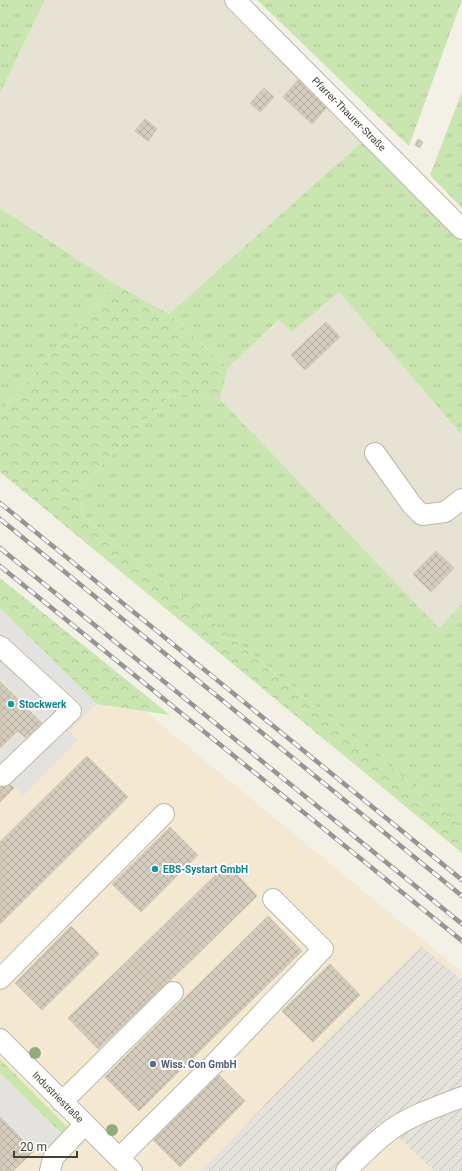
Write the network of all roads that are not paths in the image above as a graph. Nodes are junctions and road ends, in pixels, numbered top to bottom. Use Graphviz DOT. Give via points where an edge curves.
graph roads {
  1 [pos="235,0"];
  2 [pos="462,229"];
  3 [pos="375,453"];
  4 [pos="462,499"];
  5 [pos="0,646"];
  6 [pos="3,776"];
  7 [pos="164,814"];
  8 [pos="272,899"];
  9 [pos="0,979"];
  10 [pos="174,992"];
  11 [pos="0,1039"];
  12 [pos="462,1097"];
  13 [pos="62,1102"];
  14 [pos="85,1124"];
  15 [pos="126,1164"];
  16 [pos="50,1171"];
  17 [pos="346,1171"];
  1 -- 2 [label="street, Pfarrer-Thaurer-Straße"];
  3 -- 4 [label="street" via="422,515 445,512"];
  5 -- 6 [label="street" via="71,711"];
  7 -- 9 [label="street"];
  8 -- 15 [label="street" via="322,949 217,1061"];
  10 -- 13 [label="street"];
  11 -- 13 [label="street, Industriestraße"];
  12 -- 17 [label="street" via="393,1128"];
  13 -- 14 [label="street, Industriestraße"];
  14 -- 15 [label="street, Industriestraße"];
  14 -- 16 [label="street" via="53,1158"];
}
